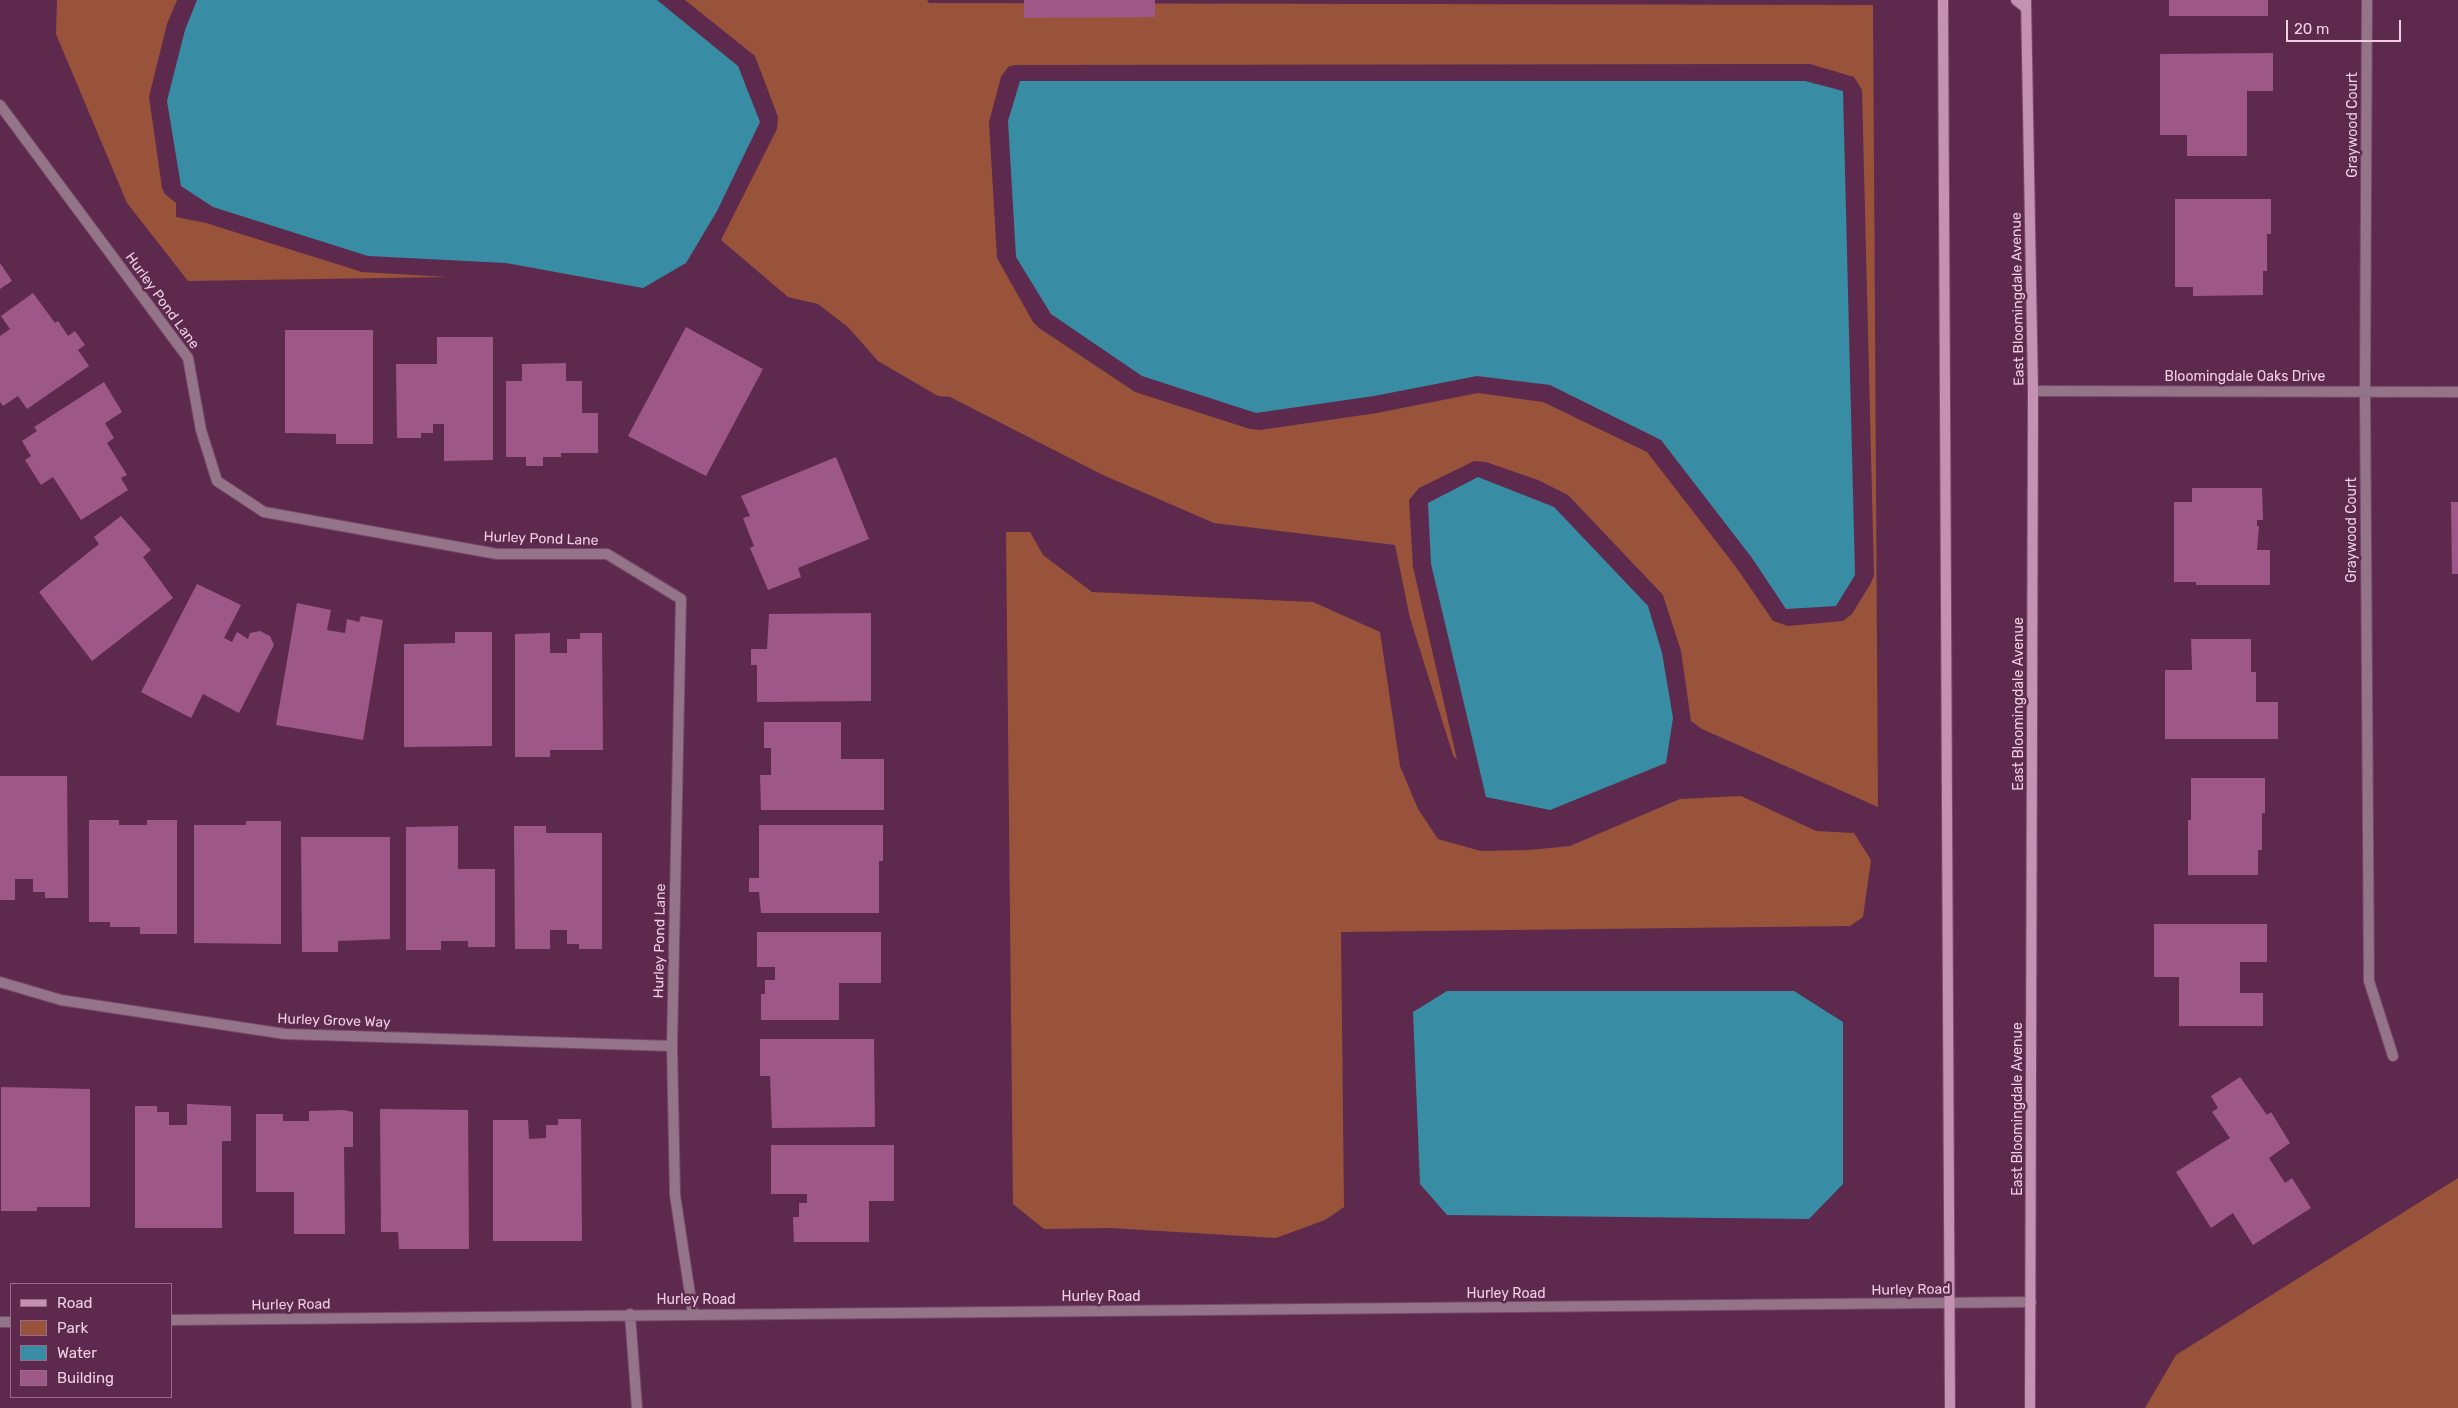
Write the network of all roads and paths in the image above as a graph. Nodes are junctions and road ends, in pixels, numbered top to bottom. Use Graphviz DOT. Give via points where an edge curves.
graph roads {
  1 [pos="1943,0"];
  2 [pos="2016,0"];
  3 [pos="2367,0"];
  4 [pos="2026,4"];
  5 [pos="0,105"];
  6 [pos="2033,391"];
  7 [pos="2365,391"];
  8 [pos="2458,392"];
  9 [pos="0,982"];
  10 [pos="672,1046"];
  11 [pos="2393,1056"];
  12 [pos="2031,1302"];
  13 [pos="1950,1303"];
  14 [pos="630,1314"];
  15 [pos="693,1314"];
  16 [pos="172,1320"];
  17 [pos="637,1408"];
  18 [pos="1950,1408"];
  19 [pos="2030,1408"];
  1 -- 13 [label="main road"];
  2 -- 4 [label="main road"];
  3 -- 7 [label="street, Graywood Court"];
  4 -- 6 [label="main road, East Bloomingdale Avenue"];
  5 -- 10 [label="street, Hurley Pond Lane" via="188,358 201,430 217,481 264,512 497,554 607,554 681,599"];
  6 -- 7 [label="street, Bloomingdale Oaks Drive"];
  6 -- 12 [label="main road, East Bloomingdale Avenue"];
  7 -- 8 [label="street, Bloomingdale Oaks Drive"];
  7 -- 11 [label="street, Graywood Court" via="2369,981"];
  9 -- 10 [label="street, Hurley Grove Way" via="61,1000 284,1034"];
  10 -- 15 [label="street, Hurley Pond Lane" via="675,1195"];
  12 -- 13 [label="street, Hurley Road"];
  12 -- 19 [label="main road, East Bloomingdale Avenue"];
  13 -- 15 [label="street, Hurley Road"];
  13 -- 18 [label="main road"];
  14 -- 15 [label="street, Hurley Road"];
  14 -- 16 [label="street, Hurley Road"];
  14 -- 17 [label="street"];
}
